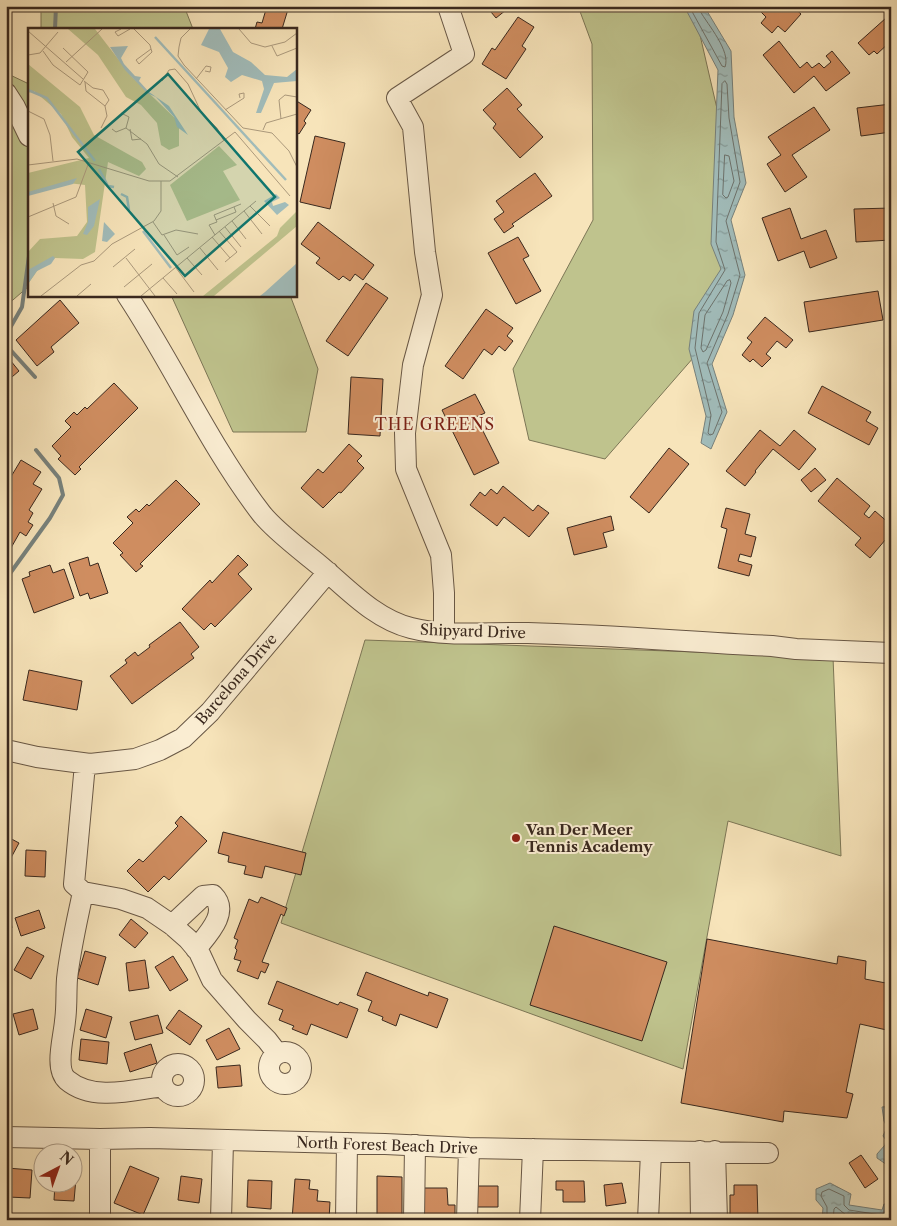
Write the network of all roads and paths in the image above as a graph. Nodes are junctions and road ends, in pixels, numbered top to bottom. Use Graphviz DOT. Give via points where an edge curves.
graph roads {
  1 [pos="448,6"];
  2 [pos="9,104"];
  3 [pos="28,134"];
  4 [pos="127,296"];
  5 [pos="328,572"];
  6 [pos="444,632"];
  7 [pos="891,653"];
  8 [pos="6,750"];
  9 [pos="86,764"];
  10 [pos="83,892"];
  11 [pos="172,925"];
  12 [pos="196,949"];
  13 [pos="277,1053"];
  14 [pos="163,1086"];
  15 [pos="6,1137"];
  16 [pos="100,1139"];
  17 [pos="223,1141"];
  18 [pos="347,1143"];
  19 [pos="416,1145"];
  20 [pos="469,1148"];
  21 [pos="533,1149"];
  22 [pos="708,1151"];
  23 [pos="651,1152"];
  24 [pos="768,1153"];
  25 [pos="100,1220"];
  26 [pos="221,1220"];
  27 [pos="346,1220"];
  28 [pos="414,1220"];
  29 [pos="467,1220"];
  30 [pos="530,1220"];
  31 [pos="648,1220"];
  32 [pos="701,1220"];
  33 [pos="717,1220"];
  1 -- 6 [label="street" via="464,54 397,98 413,127 432,295 413,365 406,469 441,555"];
  2 -- 3 [label="street"];
  4 -- 5 [label="street, Shipyard Drive" via="220,452 262,514"];
  5 -- 6 [label="street, Shipyard Drive" via="382,616 411,628"];
  5 -- 9 [label="street, Barcelona Drive" via="210,712 182,738 136,759"];
  6 -- 7 [label="street, Shipyard Drive" via="530,633"];
  8 -- 9 [label="street, Barcelona Drive"];
  9 -- 10 [label="street" via="74,884"];
  10 -- 11 [label="street" via="147,908"];
  10 -- 14 [label="street" via="67,979 61,1070 65,1079 78,1088 103,1094"];
  11 -- 12 [label="street"];
  11 -- 12 [label="street" via="203,896 213,895 219,901 218,917"];
  12 -- 13 [label="street" via="212,980"];
  15 -- 16 [label="street, North Forest Beach Drive"];
  16 -- 17 [label="street, North Forest Beach Drive"];
  16 -- 25 [label="street"];
  17 -- 18 [label="street, North Forest Beach Drive"];
  17 -- 26 [label="street"];
  18 -- 19 [label="street, North Forest Beach Drive"];
  18 -- 27 [label="street"];
  19 -- 20 [label="street, North Forest Beach Drive"];
  19 -- 28 [label="street"];
  20 -- 21 [label="street, North Forest Beach Drive"];
  20 -- 29 [label="street"];
  21 -- 23 [label="street, North Forest Beach Drive"];
  21 -- 30 [label="street"];
  22 -- 23 [label="street, North Forest Beach Drive"];
  22 -- 24 [label="street, North Forest Beach Drive"];
  22 -- 32 [label="street"];
  22 -- 33 [label="street"];
  23 -- 31 [label="street"];
}
